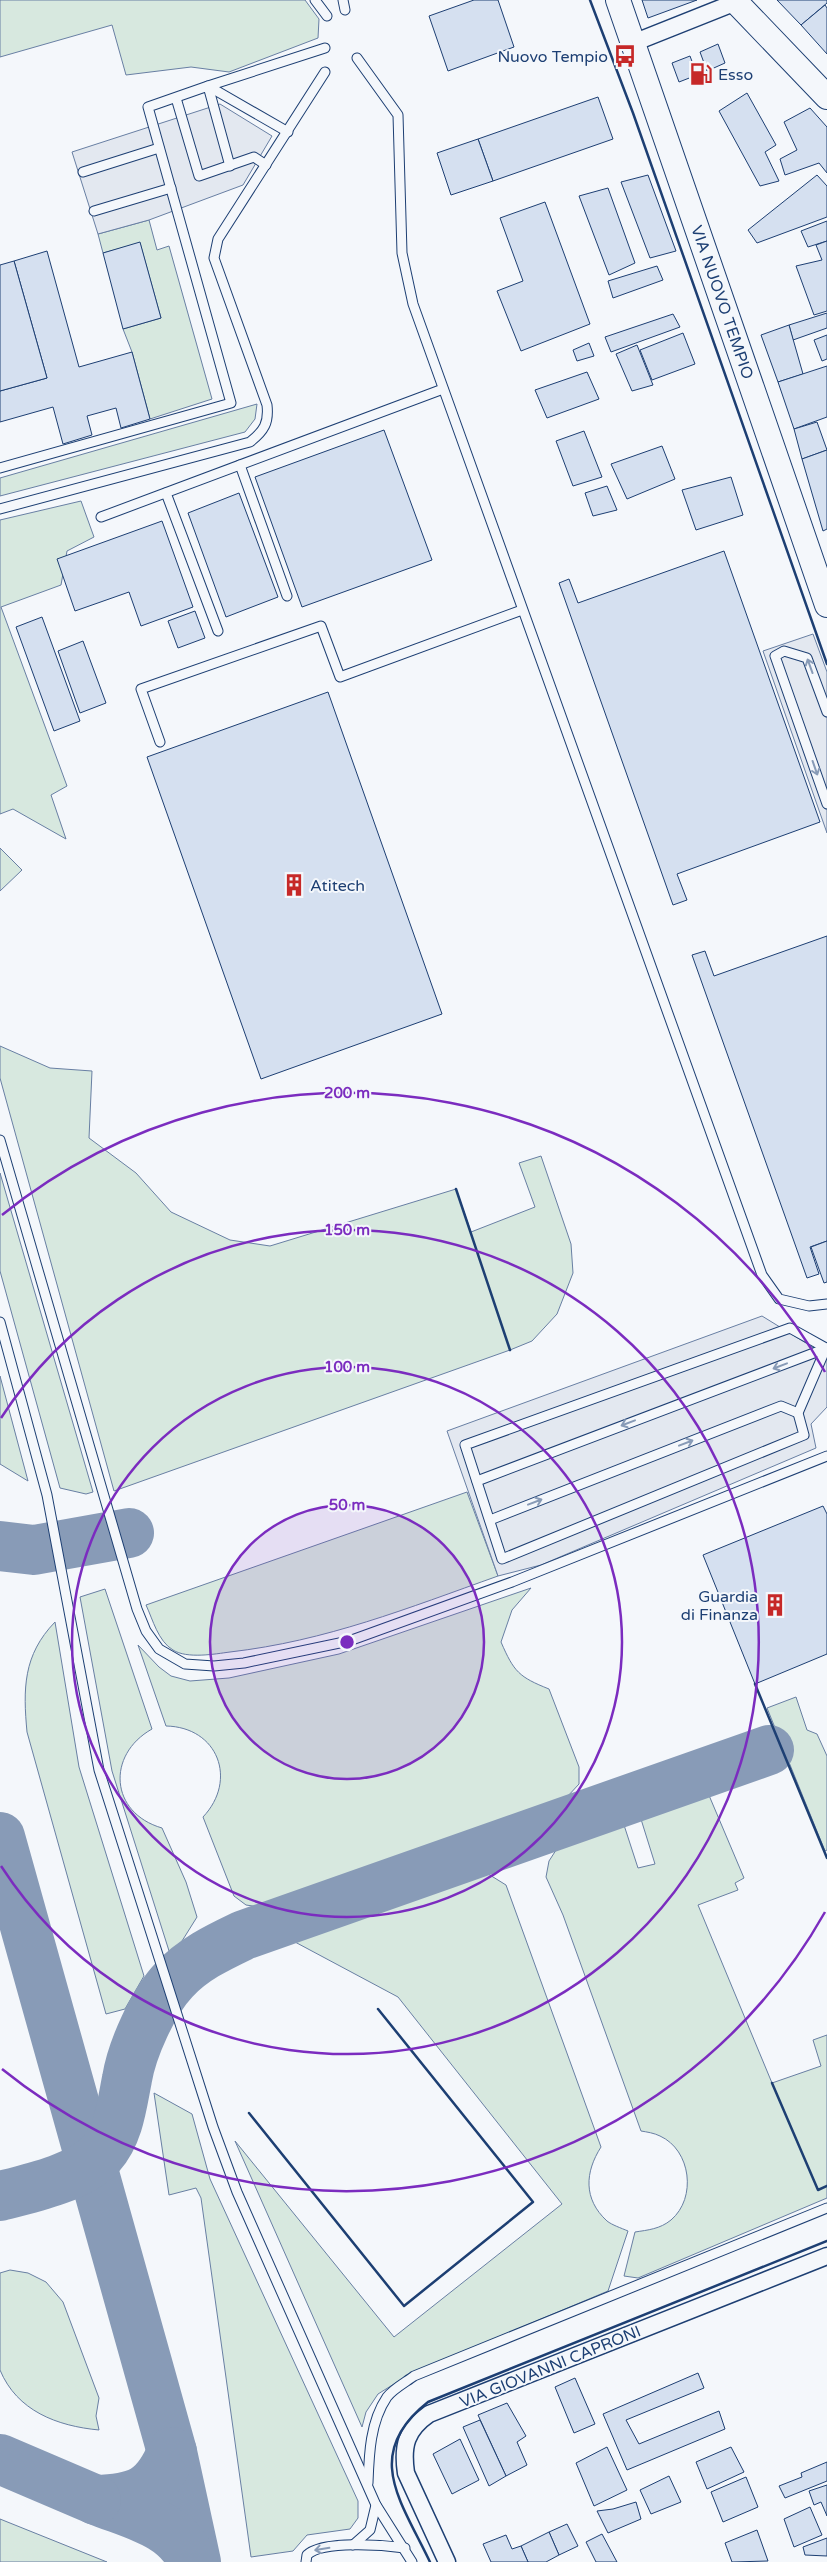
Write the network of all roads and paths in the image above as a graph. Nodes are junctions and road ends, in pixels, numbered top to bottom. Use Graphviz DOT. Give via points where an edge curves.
graph roads {
  1 [pos="315,0"];
  2 [pos="343,0"];
  3 [pos="618,0"];
  4 [pos="735,1"];
  5 [pos="345,10"];
  6 [pos="327,16"];
  7 [pos="633,43"];
  8 [pos="326,48"];
  9 [pos="357,58"];
  10 [pos="325,72"];
  11 [pos="208,86"];
  12 [pos="827,96"];
  13 [pos="176,98"];
  14 [pos="288,132"];
  15 [pos="159,148"];
  16 [pos="266,165"];
  17 [pos="230,166"];
  18 [pos="83,172"];
  19 [pos="170,188"];
  20 [pos="94,211"];
  21 [pos="443,389"];
  22 [pos="240,465"];
  23 [pos="0,468"];
  24 [pos="166,493"];
  25 [pos="0,509"];
  26 [pos="101,517"];
  27 [pos="287,596"];
  28 [pos="827,605"];
  29 [pos="522,610"];
  30 [pos="218,631"];
  31 [pos="827,712"];
  32 [pos="160,742"];
  33 [pos="827,804"];
  34 [pos="0,1140"];
  35 [pos="827,1304"];
  36 [pos="0,1322"];
  37 [pos="826,1348"];
  38 [pos="798,1413"];
  39 [pos="827,1456"];
  40 [pos="477,1481"];
  41 [pos="490,1520"];
  42 [pos="827,2208"];
  43 [pos="827,2256"];
  44 [pos="368,2486"];
  45 [pos="376,2505"];
  46 [pos="353,2545"];
  47 [pos="405,2548"];
  48 [pos="306,2562"];
  49 [pos="412,2562"];
  50 [pos="447,2562"];
  1 -- 6 [label="lane"];
  2 -- 5 [label="lane"];
  3 -- 7 [label="street, VIA NUOVO TEMPIO"];
  4 -- 7 [label="street"];
  4 -- 12 [label="street"];
  7 -- 28 [label="street, VIA NUOVO TEMPIO"];
  8 -- 11 [label="lane"];
  9 -- 21 [label="lane" via="398,114 402,253 413,304"];
  10 -- 14 [label="lane"];
  11 -- 13 [label="lane"];
  11 -- 14 [label="lane"];
  11 -- 17 [label="lane"];
  13 -- 15 [label="lane" via="148,107"];
  13 -- 17 [label="lane" via="200,176"];
  14 -- 16 [label="lane"];
  15 -- 18 [label="lane"];
  15 -- 19 [label="lane"];
  16 -- 17 [label="lane" via="254,157"];
  16 -- 25 [label="lane" via="218,239 214,258 267,405 264,431 250,442"];
  19 -- 20 [label="lane"];
  19 -- 23 [label="lane" via="231,403"];
  21 -- 22 [label="lane"];
  21 -- 29 [label="lane"];
  22 -- 24 [label="lane"];
  22 -- 27 [label="lane"];
  24 -- 26 [label="lane"];
  24 -- 30 [label="lane"];
  29 -- 32 [label="lane" via="340,676 321,626 140,689"];
  29 -- 35 [label="lane" via="762,1275 779,1299 809,1306"];
  31 -- 33 [label="lane, one-way" via="807,658 784,650 776,656"];
  34 -- 39 [label="lane" via="137,1609 146,1631 159,1649 185,1664 214,1666 244,1662 349,1641 512,1582"];
  36 -- 44 [label="lane" via="47,1496 99,1770 213,2128 237,2192"];
  37 -- 38 [label="lane"];
  37 -- 40 [label="lane, one-way"];
  37 -- 40 [label="lane" via="790,1328 465,1445"];
  41 -- 38 [label="lane, one-way" via="781,1406"];
  38 -- 41 [label="lane" via="804,1435 502,1559"];
  40 -- 41 [label="lane"];
  42 -- 44 [label="lane" via="414,2376 388,2397 376,2424 370,2448"];
  43 -- 50 [label="street, VIA GIOVANNI CAPRONI" via="429,2414 414,2424 406,2442 406,2473"];
  44 -- 45 [label="lane"];
  45 -- 46 [label="lane" via="370,2530"];
  45 -- 47 [label="lane"];
  46 -- 47 [label="lane"];
  46 -- 48 [label="lane, one-way" via="311,2551"];
  47 -- 49 [label="lane"];
}
